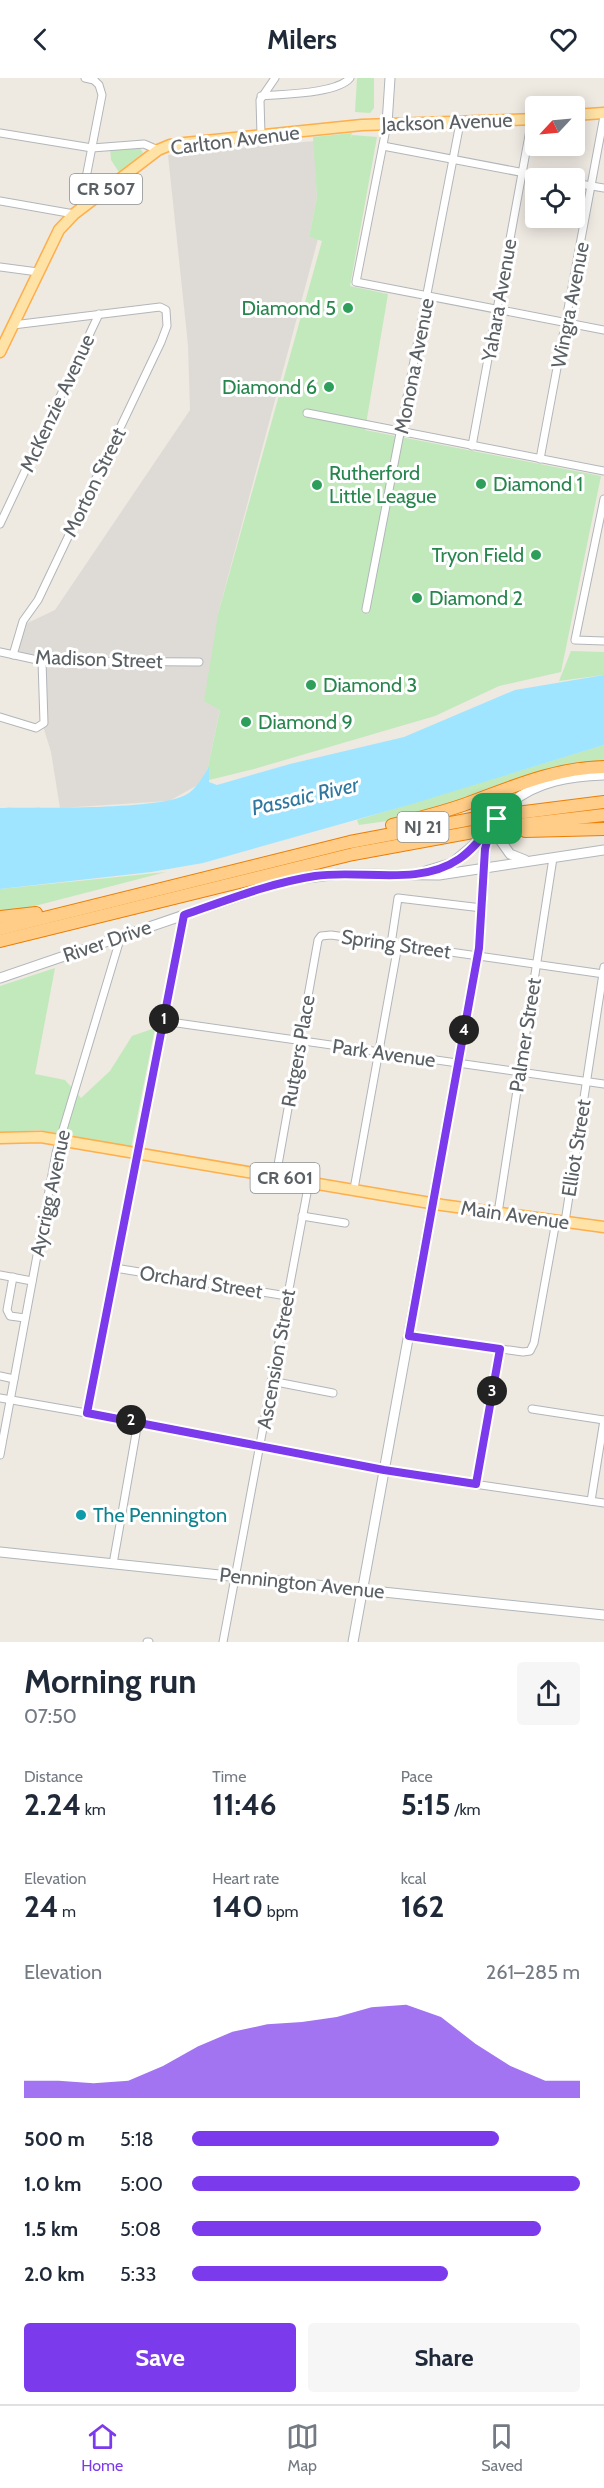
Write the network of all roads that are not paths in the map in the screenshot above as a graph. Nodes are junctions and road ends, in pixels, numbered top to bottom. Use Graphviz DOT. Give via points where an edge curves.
graph roads {
  1 [pos="85,78"];
  2 [pos="275,78"];
  3 [pos="350,78"];
  4 [pos="390,78"];
  5 [pos="94,79"];
  6 [pos="261,96"];
  7 [pos="604,115"];
  8 [pos="585,116"];
  9 [pos="525,119"];
  10 [pos="460,123"];
  11 [pos="387,124"];
  12 [pos="359,126"];
  13 [pos="0,133"];
  14 [pos="261,135"];
  15 [pos="383,146"];
  16 [pos="92,148"];
  17 [pos="158,150"];
  18 [pos="526,156"];
  19 [pos="453,160"];
  20 [pos="522,173"];
  21 [pos="525,174"];
  22 [pos="585,185"];
  23 [pos="592,186"];
  24 [pos="604,188"];
  25 [pos="0,201"];
  26 [pos="77,212"];
  27 [pos="0,267"];
  28 [pos="38,272"];
  29 [pos="428,296"];
  30 [pos="497,310"];
  31 [pos="99,314"];
  32 [pos="567,323"];
  33 [pos="13,325"];
  34 [pos="604,330"];
  35 [pos="0,351"];
  36 [pos="307,412"];
  37 [pos="400,430"];
  38 [pos="472,446"];
  39 [pos="540,459"];
  40 [pos="604,471"];
  41 [pos="604,499"];
  42 [pos="0,524"];
  43 [pos="366,609"];
  44 [pos="604,641"];
  45 [pos="0,652"];
  46 [pos="13,655"];
  47 [pos="42,661"];
  48 [pos="199,662"];
  49 [pos="0,717"];
  50 [pos="604,767"];
  51 [pos="604,775"];
  52 [pos="604,802"];
  53 [pos="511,803"];
  54 [pos="604,815"];
  55 [pos="497,819"];
  56 [pos="604,829"];
  57 [pos="458,834"];
  58 [pos="604,850"];
  59 [pos="553,858"];
  60 [pos="533,861"];
  61 [pos="245,867"];
  62 [pos="484,868"];
  63 [pos="409,874"];
  64 [pos="79,908"];
  65 [pos="482,908"];
  66 [pos="184,915"];
  67 [pos="0,917"];
  68 [pos="0,929"];
  69 [pos="331,935"];
  70 [pos="121,936"];
  71 [pos="0,941"];
  72 [pos="394,944"];
  73 [pos="478,956"];
  74 [pos="536,964"];
  75 [pos="604,972"];
  76 [pos="0,978"];
  77 [pos="163,1021"];
  78 [pos="299,1041"];
  79 [pos="379,1052"];
  80 [pos="458,1063"];
  81 [pos="519,1072"];
  82 [pos="586,1082"];
  83 [pos="604,1084"];
  84 [pos="0,1138"];
  85 [pos="59,1140"];
  86 [pos="138,1153"];
  87 [pos="276,1176"];
  88 [pos="309,1182"];
  89 [pos="354,1189"];
  90 [pos="433,1203"];
  91 [pos="498,1212"];
  92 [pos="302,1216"];
  93 [pos="560,1221"];
  94 [pos="345,1223"];
  95 [pos="604,1227"];
  96 [pos="115,1268"];
  97 [pos="0,1275"];
  98 [pos="13,1277"];
  99 [pos="32,1281"];
  100 [pos="287,1296"];
  101 [pos="25,1318"];
  102 [pos="409,1336"];
  103 [pos="500,1349"];
  104 [pos="0,1376"];
  105 [pos="14,1379"];
  106 [pos="271,1381"];
  107 [pos="333,1393"];
  108 [pos="0,1398"];
  109 [pos="10,1399"];
  110 [pos="532,1409"];
  111 [pos="87,1413"];
  112 [pos="604,1420"];
  113 [pos="138,1422"];
  114 [pos="260,1446"];
  115 [pos="0,1455"];
  116 [pos="384,1470"];
  117 [pos="476,1484"];
  118 [pos="591,1501"];
  119 [pos="604,1503"];
  120 [pos="0,1552"];
  121 [pos="113,1564"];
  122 [pos="236,1576"];
  123 [pos="363,1590"];
  124 [pos="604,1615"];
  125 [pos="224,1642"];
  126 [pos="353,1642"];
  1 -- 5 [label="street"];
  2 -- 6 [label="street"];
  3 -- 6 [label="street" via="341,85 304,93"];
  4 -- 11 [label="street"];
  5 -- 16 [label="street" via="102,95"];
  6 -- 14 [label="street"];
  7 -- 8 [label="main road"];
  7 -- 23 [label="street, Wingra Avenue"];
  9 -- 10 [label="main road, Jackson Avenue / CR 507"];
  10 -- 11 [label="main road, Jackson Avenue / CR 507"];
  10 -- 19 [label="street, Monona Avenue"];
  11 -- 12 [label="main road, Jackson Avenue / CR 507"];
  11 -- 15 [label="street"];
  12 -- 14 [label="main road, Carlton Avenue / CR 507"];
  13 -- 16 [label="street"];
  14 -- 17 [label="main road, Carlton Avenue / CR 507" via="177,144"];
  15 -- 19 [label="street"];
  15 -- 29 [label="street" via="356,282"];
  16 -- 17 [label="street" via="144,144"];
  16 -- 26 [label="street"];
  17 -- 26 [label="main road, Carlton Avenue / CR 507"];
  18 -- 20 [label="street, Yahara Avenue"];
  19 -- 20 [label="street"];
  19 -- 29 [label="street, Monona Avenue"];
  20 -- 21 [label="street"];
  20 -- 30 [label="street, Yahara Avenue"];
  22 -- 23 [label="street"];
  23 -- 24 [label="street"];
  23 -- 32 [label="street, Wingra Avenue"];
  25 -- 26 [label="street"];
  26 -- 28 [label="main road, Carlton Avenue / CR 507" via="59,230"];
  27 -- 28 [label="street"];
  28 -- 33 [label="main road, Carlton Avenue / CR 507"];
  29 -- 30 [label="street"];
  29 -- 37 [label="street, Monona Avenue"];
  30 -- 32 [label="street"];
  30 -- 38 [label="street, Yahara Avenue"];
  31 -- 33 [label="street"];
  31 -- 42 [label="street, McKenzie Avenue"];
  31 -- 46 [label="street, Morton Street" via="163,308 168,319 161,342 38,600 23,621"];
  32 -- 34 [label="street"];
  32 -- 39 [label="street, Wingra Avenue"];
  33 -- 35 [label="main road, Carlton Avenue / CR 507"];
  36 -- 37 [label="street"];
  37 -- 38 [label="street"];
  37 -- 43 [label="street, Monona Avenue"];
  38 -- 39 [label="street"];
  39 -- 40 [label="street"];
  41 -- 44 [label="street" via="575,640"];
  45 -- 46 [label="street, Madison Street"];
  46 -- 47 [label="street, Madison Street"];
  47 -- 48 [label="street, Madison Street"];
  47 -- 49 [label="street" via="44,723 36,728"];
  50 -- 61 [label="highway" via="538,777 439,813 325,841"];
  51 -- 53 [label="street" via="541,785"];
  52 -- 61 [label="highway, NJ 21" via="435,825"];
  53 -- 55 [label="street, bridge"];
  53 -- 60 [label="street, bridge" via="500,822 500,840 515,857"];
  54 -- 57 [label="highway, NJ 21"];
  55 -- 62 [label="street, bridge" via="486,842"];
  55 -- 63 [label="street, bridge" via="452,863"];
  56 -- 57 [label="highway"];
  57 -- 71 [label="highway, NJ 21" via="289,868"];
  58 -- 59 [label="street, River Drive"];
  59 -- 60 [label="street, River Drive"];
  59 -- 74 [label="street, Palmer Street"];
  60 -- 62 [label="street, River Drive"];
  61 -- 64 [label="highway, NJ 21"];
  62 -- 63 [label="street, River Drive" via="439,875"];
  62 -- 65 [label="street"];
  63 -- 66 [label="street, River Drive" via="339,874 299,879"];
  64 -- 67 [label="highway"];
  64 -- 68 [label="highway, NJ 21"];
  65 -- 72 [label="street" via="398,898"];
  65 -- 73 [label="street"];
  66 -- 70 [label="street, River Drive"];
  66 -- 77 [label="street"];
  69 -- 72 [label="street, Spring Street"];
  69 -- 78 [label="street, Rutgers Place" via="318,940"];
  70 -- 76 [label="street, River Drive"];
  70 -- 85 [label="street, Aycrigg Avenue"];
  72 -- 73 [label="street, Spring Street"];
  72 -- 79 [label="street"];
  73 -- 74 [label="street, Spring Street"];
  73 -- 80 [label="street"];
  74 -- 75 [label="street, Spring Street"];
  74 -- 81 [label="street, Palmer Street"];
  75 -- 82 [label="street, Elliot Street"];
  77 -- 78 [label="street, Park Avenue"];
  77 -- 86 [label="street"];
  78 -- 79 [label="street, Park Avenue"];
  78 -- 87 [label="street, Rutgers Place"];
  79 -- 80 [label="street, Park Avenue"];
  79 -- 89 [label="street"];
  80 -- 81 [label="street, Park Avenue"];
  80 -- 90 [label="street"];
  81 -- 82 [label="street, Park Avenue"];
  81 -- 91 [label="street, Palmer Street"];
  82 -- 83 [label="street, Park Avenue"];
  82 -- 93 [label="street, Elliot Street"];
  84 -- 85 [label="main road, Main Avenue / CR 601"];
  85 -- 86 [label="main road, Main Avenue / CR 601"];
  85 -- 99 [label="street, Aycrigg Avenue"];
  86 -- 87 [label="main road, Main Avenue / CR 601"];
  86 -- 96 [label="street"];
  87 -- 88 [label="main road, Main Avenue / CR 601"];
  88 -- 89 [label="main road, Main Avenue / CR 601"];
  88 -- 92 [label="street, Ascension Street"];
  89 -- 90 [label="main road, Main Avenue / CR 601"];
  90 -- 91 [label="main road, Main Avenue / CR 601"];
  90 -- 102 [label="street"];
  91 -- 93 [label="main road, Main Avenue / CR 601"];
  92 -- 94 [label="street"];
  92 -- 100 [label="street, Ascension Street"];
  93 -- 95 [label="main road, Main Avenue / CR 601"];
  93 -- 103 [label="street, Elliot Street" via="533,1347 530,1351"];
  96 -- 100 [label="street, Orchard Street"];
  96 -- 111 [label="street"];
  97 -- 98 [label="street"];
  98 -- 99 [label="street"];
  98 -- 101 [label="street" via="8,1310 10,1316"];
  99 -- 101 [label="street, Aycrigg Avenue"];
  100 -- 106 [label="street, Ascension Street"];
  101 -- 105 [label="street, Aycrigg Avenue"];
  102 -- 103 [label="street"];
  102 -- 116 [label="street"];
  103 -- 117 [label="street"];
  104 -- 105 [label="street"];
  105 -- 109 [label="street, Aycrigg Avenue"];
  106 -- 107 [label="street"];
  106 -- 114 [label="street, Ascension Street"];
  108 -- 109 [label="street"];
  109 -- 111 [label="street"];
  109 -- 115 [label="street, Aycrigg Avenue"];
  110 -- 112 [label="street"];
  111 -- 113 [label="street"];
  112 -- 118 [label="street"];
  113 -- 114 [label="street"];
  113 -- 121 [label="street"];
  114 -- 116 [label="street"];
  114 -- 122 [label="street, Ascension Street"];
  116 -- 117 [label="street"];
  116 -- 123 [label="street"];
  117 -- 118 [label="street"];
  118 -- 119 [label="street"];
  120 -- 121 [label="street, Pennington Avenue"];
  121 -- 122 [label="street, Pennington Avenue"];
  122 -- 123 [label="street, Pennington Avenue"];
  122 -- 125 [label="street, Ascension Street"];
  123 -- 124 [label="street, Pennington Avenue"];
  123 -- 126 [label="street"];
}
